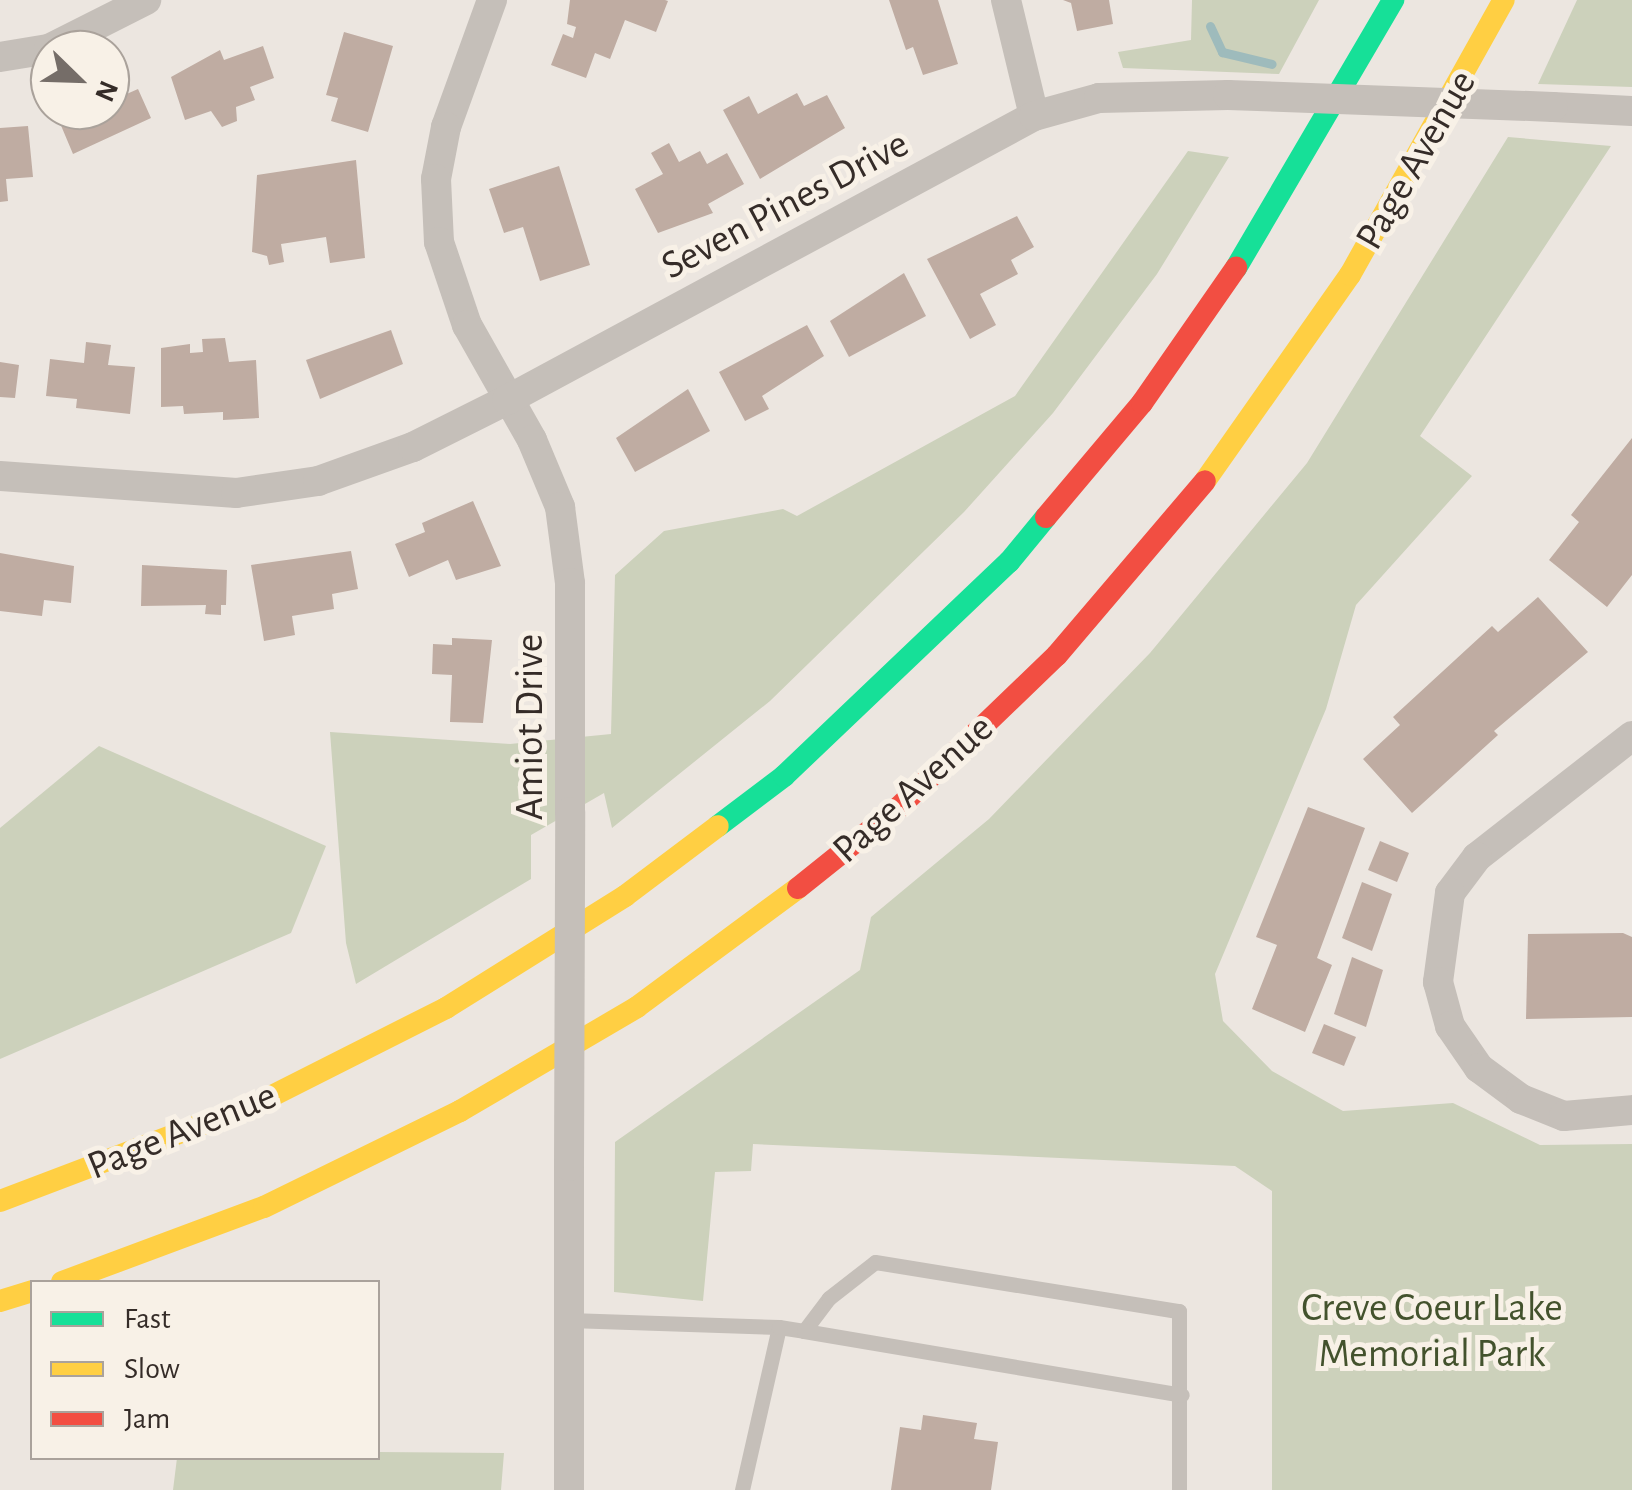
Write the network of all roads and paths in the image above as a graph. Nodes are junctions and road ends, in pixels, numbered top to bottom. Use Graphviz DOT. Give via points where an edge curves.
graph roads {
  1 [pos="146,0"];
  2 [pos="1006,0"];
  3 [pos="1393,0"];
  4 [pos="1504,0"];
  5 [pos="484,2"];
  6 [pos="0,58"];
  7 [pos="1632,111"];
  8 [pos="1034,116"];
  9 [pos="507,400"];
  10 [pos="0,476"];
  11 [pos="1632,736"];
  12 [pos="1632,1110"];
  13 [pos="0,1201"];
  14 [pos="67,1280"];
  15 [pos="30,1293"];
  16 [pos="0,1301"];
  17 [pos="569,1320"];
  18 [pos="779,1327"];
  19 [pos="804,1331"];
  20 [pos="1182,1395"];
  21 [pos="569,1490"];
  22 [pos="742,1490"];
  23 [pos="1179,1490"];
  1 -- 6 [label="street" via="49,49"];
  2 -- 8 [label="street"];
  3 -- 13 [label="highway, Page Avenue" via="1268,220 1142,404 1008,562 784,776 625,896 431,1016 256,1104"];
  4 -- 14 [label="highway, Page Avenue" via="1350,275 1229,452 1057,655 899,807 700,963 460,1111 264,1207"];
  5 -- 9 [label="street, Amiot Drive" via="446,127 439,242 467,326"];
  7 -- 8 [label="street, Seven Pines Drive, bridge" via="1228,95 1099,98"];
  8 -- 9 [label="street, Seven Pines Drive"];
  9 -- 10 [label="street, Seven Pines Drive" via="413,447 318,482 236,493"];
  9 -- 17 [label="street, Amiot Drive, bridge" via="560,508 570,583"];
  11 -- 12 [label="street" via="1477,857 1450,893 1438,982 1450,1026 1479,1068 1520,1100 1564,1116"];
  15 -- 16 [label="highway"];
  17 -- 18 [label="lane"];
  17 -- 21 [label="street, Amiot Drive"];
  18 -- 19 [label="lane"];
  18 -- 22 [label="lane"];
  19 -- 20 [label="lane"];
  19 -- 20 [label="lane" via="829,1298 874,1262 1179,1310"];
  20 -- 23 [label="lane"];
}
